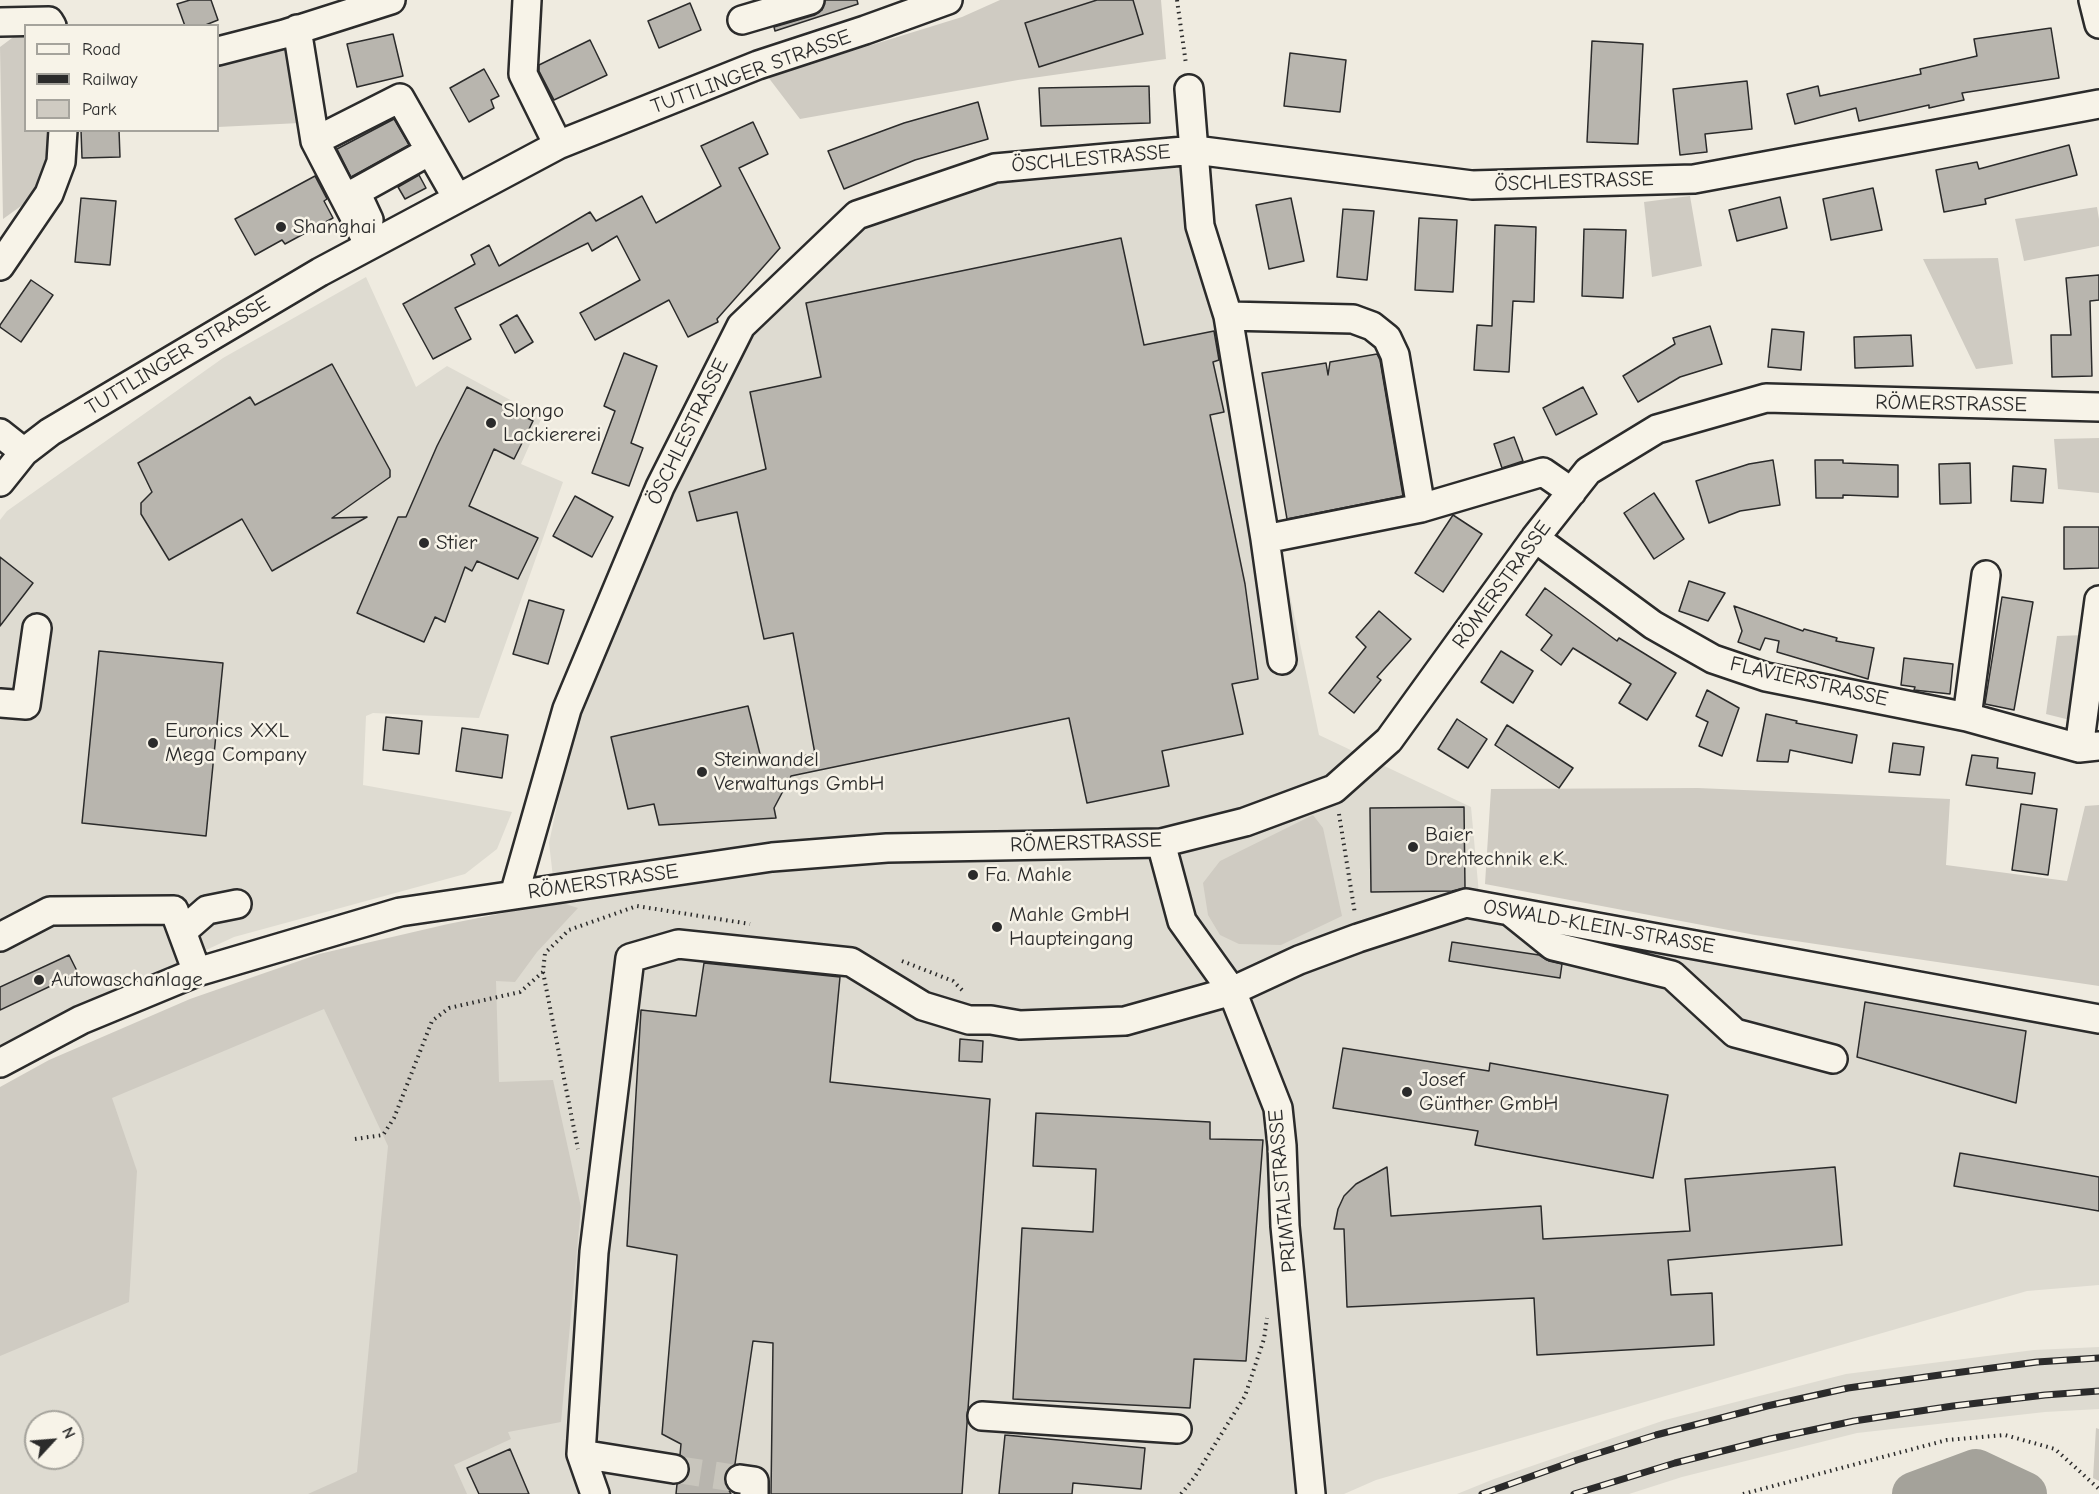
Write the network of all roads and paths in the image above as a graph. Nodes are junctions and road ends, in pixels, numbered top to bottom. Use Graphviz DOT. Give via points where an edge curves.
graph roads {
  1 [pos="391,0"];
  2 [pos="527,0"];
  3 [pos="810,0"];
  4 [pos="946,0"];
  5 [pos="1177,0"];
  6 [pos="2093,0"];
  7 [pos="742,20"];
  8 [pos="0,22"];
  9 [pos="51,24"];
  10 [pos="2099,24"];
  11 [pos="297,29"];
  12 [pos="219,51"];
  13 [pos="1189,89"];
  14 [pos="2099,104"];
  15 [pos="63,132"];
  16 [pos="315,141"];
  17 [pos="558,145"];
  18 [pos="1195,150"];
  19 [pos="430,151"];
  20 [pos="457,198"];
  21 [pos="374,242"];
  22 [pos="1,256"];
  23 [pos="1228,316"];
  24 [pos="2099,407"];
  25 [pos="0,433"];
  26 [pos="24,452"];
  27 [pos="0,482"];
  28 [pos="1572,492"];
  29 [pos="1422,508"];
  30 [pos="1535,538"];
  31 [pos="1264,539"];
  32 [pos="1986,575"];
  33 [pos="2099,600"];
  34 [pos="37,628"];
  35 [pos="1282,660"];
  36 [pos="0,703"];
  37 [pos="1967,717"];
  38 [pos="2089,747"];
  39 [pos="1334,789"];
  40 [pos="1161,843"];
  41 [pos="514,895"];
  42 [pos="237,904"];
  43 [pos="1510,911"];
  44 [pos="183,931"];
  45 [pos="0,937"];
  46 [pos="1358,938"];
  47 [pos="197,972"];
  48 [pos="543,972"];
  49 [pos="1232,991"];
  50 [pos="2099,1019"];
  51 [pos="1833,1059"];
  52 [pos="0,1063"];
  53 [pos="578,1149"];
  54 [pos="1269,1307"];
  55 [pos="982,1416"];
  56 [pos="1177,1429"];
  57 [pos="581,1454"];
  58 [pos="674,1469"];
  59 [pos="2099,1489"];
  60 [pos="595,1494"];
  61 [pos="1181,1494"];
  62 [pos="1311,1494"];
  63 [pos="1743,1494"];
  1 -- 11 [label="street"];
  2 -- 17 [label="street" via="523,74"];
  3 -- 7 [label="street"];
  4 -- 17 [label="street, TUTTLINGER STRASSE" via="758,65"];
  5 -- 13 [label="path"];
  6 -- 10 [label="street"];
  8 -- 9 [label="street"];
  11 -- 12 [label="street"];
  11 -- 16 [label="street"];
  13 -- 18 [label="street"];
  14 -- 18 [label="street, ÖSCHLESTRASSE" via="1694,179 1472,185"];
  15 -- 22 [label="street" via="61,162 49,194"];
  16 -- 19 [label="street" via="400,98"];
  16 -- 21 [label="street"];
  17 -- 20 [label="street, TUTTLINGER STRASSE"];
  18 -- 23 [label="street" via="1200,226"];
  18 -- 41 [label="street, ÖSCHLESTRASSE" via="995,168 857,214 741,326 660,487 567,709"];
  19 -- 20 [label="street"];
  19 -- 21 [label="street" via="356,192"];
  20 -- 21 [label="street, TUTTLINGER STRASSE"];
  21 -- 26 [label="street, TUTTLINGER STRASSE" via="50,432"];
  23 -- 29 [label="street" via="1353,319 1372,326 1387,338 1395,355"];
  23 -- 31 [label="street"];
  24 -- 28 [label="street, RÖMERSTRASSE" via="1766,398 1657,429 1588,471"];
  25 -- 26 [label="street"];
  26 -- 27 [label="street, TUTTLINGER STRASSE"];
  28 -- 29 [label="street" via="1543,472"];
  28 -- 30 [label="street, RÖMERSTRASSE"];
  29 -- 31 [label="street"];
  30 -- 37 [label="street, FLAVIERSTRASSE" via="1653,625 1713,659 1766,676"];
  30 -- 39 [label="street, RÖMERSTRASSE" via="1389,740"];
  31 -- 35 [label="street"];
  32 -- 37 [label="street"];
  33 -- 38 [label="street"];
  34 -- 36 [label="street" via="26,705"];
  37 -- 38 [label="street, FLAVIERSTRASSE"];
  39 -- 40 [label="street, RÖMERSTRASSE" via="1245,822"];
  39 -- 46 [label="path"];
  40 -- 41 [label="street, RÖMERSTRASSE" via="887,848 772,857"];
  40 -- 49 [label="street, PRIMTALSTRASSE" via="1182,921"];
  41 -- 47 [label="street, RÖMERSTRASSE" via="400,912"];
  42 -- 44 [label="street" via="207,910"];
  43 -- 46 [label="street, OSWALD-KLEIN-STRASSE" via="1466,903"];
  43 -- 50 [label="street, OSWALD-KLEIN-STRASSE"];
  43 -- 51 [label="street" via="1553,946 1672,975 1735,1033"];
  44 -- 45 [label="street" via="174,910 50,911"];
  44 -- 47 [label="street"];
  46 -- 49 [label="street, OSWALD-KLEIN-STRASSE"];
  47 -- 52 [label="street, RÖMERSTRASSE" via="81,1020"];
  48 -- 53 [label="path"];
  49 -- 57 [label="street, OSWALD-KLEIN-STRASSE" via="1125,1021 1020,1025 969,1020 923,1006 851,962 678,944 630,958 594,1252"];
  49 -- 62 [label="street, PRIMTALSTRASSE" via="1278,1108 1285,1226"];
  54 -- 61 [label="path" via="1264,1339 1245,1396"];
  55 -- 56 [label="street"];
  57 -- 58 [label="street"];
  57 -- 60 [label="street"];
  59 -- 63 [label="path" via="2055,1449 2006,1435 1947,1440"];
}
